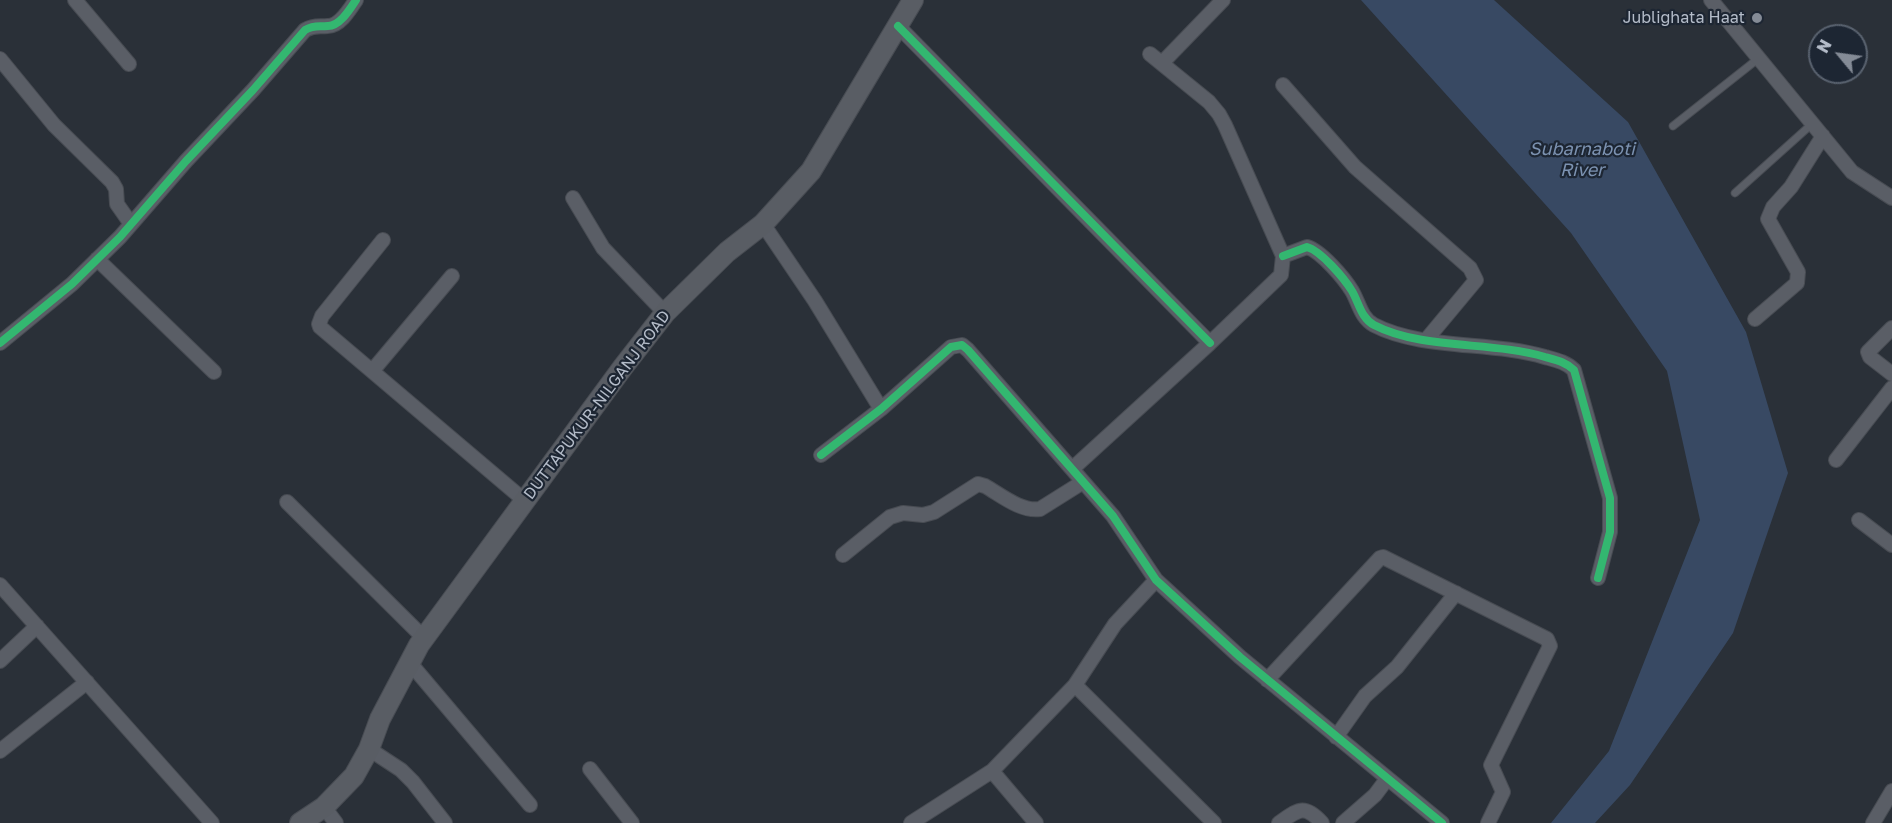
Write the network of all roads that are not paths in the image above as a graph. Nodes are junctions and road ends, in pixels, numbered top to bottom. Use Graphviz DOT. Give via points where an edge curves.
graph roads {
  1 [pos="75,0"];
  2 [pos="356,0"];
  3 [pos="913,0"];
  4 [pos="1223,0"];
  5 [pos="1711,0"];
  6 [pos="898,26"];
  7 [pos="1150,54"];
  8 [pos="1759,58"];
  9 [pos="0,59"];
  10 [pos="1162,63"];
  11 [pos="129,64"];
  12 [pos="1283,85"];
  13 [pos="1813,123"];
  14 [pos="1673,126"];
  15 [pos="1823,136"];
  16 [pos="1735,193"];
  17 [pos="573,198"];
  18 [pos="1892,198"];
  19 [pos="131,224"];
  20 [pos="763,224"];
  21 [pos="383,240"];
  22 [pos="1283,256"];
  23 [pos="97,260"];
  24 [pos="452,276"];
  25 [pos="665,313"];
  26 [pos="1755,319"];
  27 [pos="1892,328"];
  28 [pos="1426,340"];
  29 [pos="0,343"];
  30 [pos="1210,343"];
  31 [pos="373,370"];
  32 [pos="214,372"];
  33 [pos="1892,374"];
  34 [pos="1892,387"];
  35 [pos="881,409"];
  36 [pos="821,455"];
  37 [pos="1836,460"];
  38 [pos="1072,469"];
  39 [pos="1083,482"];
  40 [pos="524,501"];
  41 [pos="286,502"];
  42 [pos="1858,520"];
  43 [pos="1892,545"];
  44 [pos="843,555"];
  45 [pos="1598,578"];
  46 [pos="1156,580"];
  47 [pos="0,585"];
  48 [pos="1456,593"];
  49 [pos="37,627"];
  50 [pos="424,638"];
  51 [pos="0,661"];
  52 [pos="410,663"];
  53 [pos="1267,680"];
  54 [pos="87,682"];
  55 [pos="1076,685"];
  56 [pos="1336,737"];
  57 [pos="369,749"];
  58 [pos="0,751"];
  59 [pos="590,770"];
  60 [pos="992,771"];
  61 [pos="1387,779"];
  62 [pos="1892,790"];
  63 [pos="530,805"];
  64 [pos="324,807"];
  65 [pos="213,823"];
  66 [pos="300,823"];
  67 [pos="336,823"];
  68 [pos="445,823"];
  69 [pos="632,823"];
  70 [pos="911,823"];
  71 [pos="1036,823"];
  72 [pos="1214,823"];
  73 [pos="1279,823"];
  74 [pos="1322,823"];
  75 [pos="1343,823"];
  76 [pos="1442,823"];
  77 [pos="1488,823"];
  78 [pos="1873,823"];
  1 -- 11 [label="street"];
  2 -- 19 [label="street" via="330,27 313,25 305,30"];
  3 -- 6 [label="main road, DUTTAPUKUR-NILGANJ ROAD"];
  4 -- 10 [label="street"];
  5 -- 8 [label="street"];
  6 -- 20 [label="main road, DUTTAPUKUR-NILGANJ ROAD" via="811,171"];
  6 -- 30 [label="street"];
  7 -- 10 [label="street"];
  8 -- 13 [label="street"];
  8 -- 14 [label="lane"];
  9 -- 19 [label="street" via="54,125 112,182 117,204"];
  10 -- 22 [label="street" via="1209,102 1226,124"];
  12 -- 28 [label="street" via="1355,167 1474,275 1476,280"];
  13 -- 15 [label="street"];
  13 -- 16 [label="lane"];
  15 -- 18 [label="street" via="1852,172"];
  15 -- 26 [label="street" via="1791,187 1769,213 1768,219 1799,278"];
  17 -- 25 [label="street" via="603,248"];
  19 -- 23 [label="street"];
  20 -- 25 [label="main road, DUTTAPUKUR-NILGANJ ROAD" via="727,252"];
  20 -- 35 [label="street"];
  21 -- 31 [label="street" via="319,324"];
  22 -- 28 [label="street" via="1307,247 1313,249 1348,286 1369,321"];
  22 -- 30 [label="street" via="1281,275"];
  23 -- 29 [label="street"];
  23 -- 32 [label="street"];
  24 -- 31 [label="street"];
  25 -- 40 [label="main road, DUTTAPUKUR-NILGANJ ROAD"];
  27 -- 33 [label="street" via="1868,352"];
  28 -- 45 [label="street" via="1521,350 1564,363 1574,370 1610,498 1610,532"];
  30 -- 38 [label="street"];
  31 -- 40 [label="street"];
  34 -- 37 [label="street"];
  35 -- 36 [label="street"];
  35 -- 38 [label="street" via="951,347 962,345"];
  38 -- 39 [label="street"];
  39 -- 44 [label="street" via="1033,510 978,484 934,512 890,517"];
  39 -- 46 [label="street" via="1119,524"];
  40 -- 50 [label="main road, DUTTAPUKUR-NILGANJ ROAD"];
  41 -- 50 [label="street"];
  42 -- 43 [label="street"];
  46 -- 53 [label="street"];
  46 -- 55 [label="street" via="1115,624"];
  47 -- 49 [label="street"];
  48 -- 53 [label="street" via="1380,558"];
  48 -- 56 [label="street" via="1397,666 1365,696"];
  48 -- 77 [label="street" via="1550,641 1491,765 1503,792"];
  49 -- 51 [label="street"];
  49 -- 54 [label="street"];
  50 -- 52 [label="main road, DUTTAPUKUR-NILGANJ ROAD"];
  52 -- 57 [label="main road, DUTTAPUKUR-NILGANJ ROAD"];
  52 -- 63 [label="street"];
  53 -- 56 [label="street"];
  54 -- 58 [label="street"];
  54 -- 65 [label="street"];
  55 -- 60 [label="street"];
  55 -- 72 [label="street"];
  56 -- 61 [label="street"];
  57 -- 64 [label="main road, DUTTAPUKUR-NILGANJ ROAD" via="354,776"];
  57 -- 68 [label="street" via="401,770"];
  59 -- 69 [label="street"];
  60 -- 70 [label="street"];
  60 -- 71 [label="street"];
  61 -- 75 [label="street"];
  61 -- 76 [label="street"];
  62 -- 78 [label="street"];
  64 -- 66 [label="main road, DUTTAPUKUR-NILGANJ ROAD"];
  64 -- 67 [label="street"];
  73 -- 74 [label="street" via="1305,810"];
}
